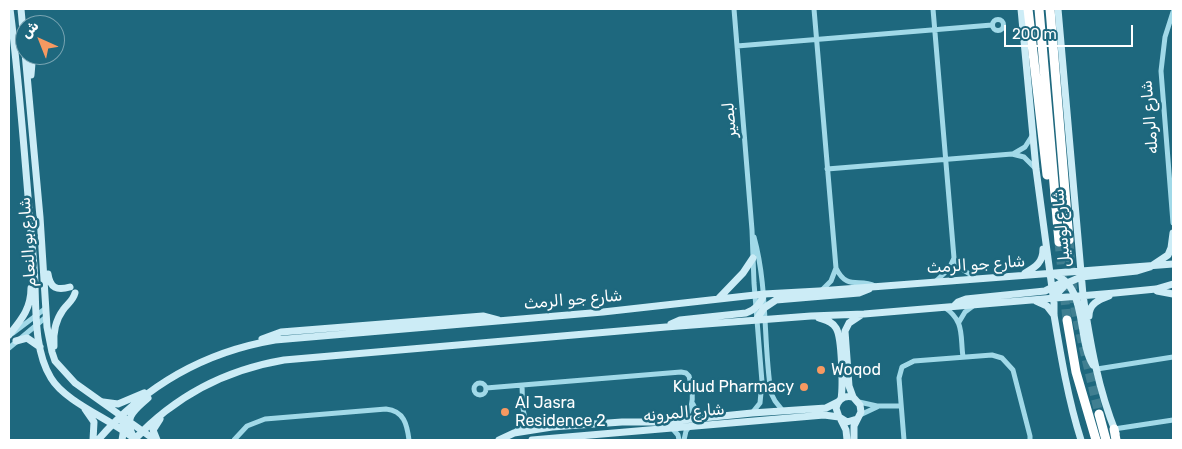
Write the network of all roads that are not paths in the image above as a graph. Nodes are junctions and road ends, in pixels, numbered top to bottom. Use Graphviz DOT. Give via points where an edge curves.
graph roads {
  1 [pos="10,9"];
  2 [pos="23,9"];
  3 [pos="734,9"];
  4 [pos="814,9"];
  5 [pos="933,9"];
  6 [pos="1022,9"];
  7 [pos="1028,9"];
  8 [pos="1039,9"];
  9 [pos="1050,9"];
  10 [pos="1058,9"];
  11 [pos="1173,12"];
  12 [pos="992,25"];
  13 [pos="935,30"];
  14 [pos="816,40"];
  15 [pos="737,46"];
  16 [pos="31,65"];
  17 [pos="28,90"];
  18 [pos="1032,136"];
  19 [pos="1012,154"];
  20 [pos="946,160"];
  21 [pos="1036,169"];
  22 [pos="827,170"];
  23 [pos="1172,199"];
  24 [pos="1055,202"];
  25 [pos="1173,223"];
  26 [pos="752,230"];
  27 [pos="1173,233"];
  28 [pos="1044,234"];
  29 [pos="1070,240"];
  30 [pos="1059,242"];
  31 [pos="42,255"];
  32 [pos="753,258"];
  33 [pos="954,258"];
  34 [pos="1173,264"];
  35 [pos="1153,265"];
  36 [pos="836,268"];
  37 [pos="1050,273"];
  38 [pos="1080,273"];
  39 [pos="34,275"];
  40 [pos="1022,275"];
  41 [pos="976,278"];
  42 [pos="936,282"];
  43 [pos="1066,282"];
  44 [pos="1173,284"];
  45 [pos="876,286"];
  46 [pos="1052,289"];
  47 [pos="1149,289"];
  48 [pos="819,291"];
  49 [pos="1116,293"];
  50 [pos="764,294"];
  51 [pos="1173,294"];
  52 [pos="754,295"];
  53 [pos="1083,295"];
  54 [pos="1075,296"];
  55 [pos="720,298"];
  56 [pos="1053,298"];
  57 [pos="1031,300"];
  58 [pos="976,304"];
  59 [pos="953,306"];
  60 [pos="756,307"];
  61 [pos="944,307"];
  62 [pos="46,308"];
  63 [pos="764,308"];
  64 [pos="864,314"];
  65 [pos="36,315"];
  66 [pos="1054,315"];
  67 [pos="811,316"];
  68 [pos="46,317"];
  69 [pos="756,320"];
  70 [pos="764,320"];
  71 [pos="1067,320"];
  72 [pos="959,322"];
  73 [pos="37,323"];
  74 [pos="666,327"];
  75 [pos="1088,332"];
  76 [pos="9,336"];
  77 [pos="16,341"];
  78 [pos="40,347"];
  79 [pos="9,348"];
  80 [pos="962,357"];
  81 [pos="1173,357"];
  82 [pos="55,361"];
  83 [pos="1096,369"];
  84 [pos="172,376"];
  85 [pos="522,386"];
  86 [pos="154,388"];
  87 [pos="486,388"];
  88 [pos="856,399"];
  89 [pos="839,400"];
  90 [pos="99,401"];
  91 [pos="80,403"];
  92 [pos="692,403"];
  93 [pos="877,406"];
  94 [pos="901,406"];
  95 [pos="166,409"];
  96 [pos="784,411"];
  97 [pos="752,413"];
  98 [pos="1099,414"];
  99 [pos="121,416"];
  100 [pos="525,417"];
  101 [pos="708,417"];
  102 [pos="858,417"];
  103 [pos="840,419"];
  104 [pos="682,420"];
  105 [pos="1173,420"];
  106 [pos="113,423"];
  107 [pos="126,425"];
  108 [pos="690,426"];
  109 [pos="672,428"];
  110 [pos="1114,429"];
  111 [pos="540,430"];
  112 [pos="514,433"];
  113 [pos="137,437"];
  114 [pos="93,440"];
  115 [pos="98,440"];
  116 [pos="122,440"];
  117 [pos="146,440"];
  118 [pos="156,440"];
  119 [pos="234,440"];
  120 [pos="409,440"];
  121 [pos="499,440"];
  122 [pos="532,440"];
  123 [pos="679,440"];
  124 [pos="684,440"];
  125 [pos="847,440"];
  126 [pos="854,440"];
  127 [pos="904,440"];
  128 [pos="1030,440"];
  129 [pos="1081,440"];
  130 [pos="1096,440"];
  131 [pos="1106,440"];
  132 [pos="1118,440"];
  1 -- 39 [label="main road, شارع بو النعام"];
  2 -- 17 [label="main road, شارع بو النعام"];
  3 -- 15 [label="street, لبصير"];
  4 -- 14 [label="street"];
  5 -- 13 [label="street"];
  6 -- 18 [label="main road, شارع لوسيل"];
  7 -- 24 [label="highway" via="1049,186"];
  8 -- 24 [label="highway, شارع لوسيل"];
  9 -- 29 [label="highway, شارع لوسيل"];
  10 -- 38 [label="main road, شارع لوسيل"];
  11 -- 23 [label="street, شارع الرمله" via="1160,71"];
  12 -- 13 [label="street"];
  13 -- 14 [label="street"];
  13 -- 20 [label="street"];
  14 -- 15 [label="street"];
  14 -- 22 [label="street"];
  15 -- 26 [label="street, لبصير"];
  16 -- 17 [label="main road"];
  17 -- 31 [label="main road, شارع بو النعام"];
  18 -- 19 [label="street" via="1025,147"];
  18 -- 21 [label="main road, شارع لوسيل"];
  19 -- 20 [label="street"];
  19 -- 21 [label="street" via="1024,157"];
  20 -- 22 [label="street"];
  20 -- 33 [label="street"];
  21 -- 28 [label="main road, شارع لوسيل"];
  22 -- 36 [label="street"];
  23 -- 25 [label="street, شارع الرمله"];
  24 -- 30 [label="highway, شارع لوسيل"];
  26 -- 32 [label="street, لبصير"];
  26 -- 50 [label="street, لبصير"];
  27 -- 35 [label="main road" via="1168,254"];
  28 -- 37 [label="main road, شارع لوسيل"];
  28 -- 40 [label="main road" via="1041,261"];
  31 -- 62 [label="main road, شارع بو النعام"];
  31 -- 82 [label="main road" via="52,286 59,290 72,290 73,299 58,317 54,330"];
  32 -- 52 [label="street, لبصير"];
  32 -- 55 [label="main road"];
  33 -- 41 [label="street" via="962,270"];
  33 -- 42 [label="street" via="949,269"];
  34 -- 35 [label="main road"];
  35 -- 38 [label="main road, شارع جو الرمث" via="1137,271"];
  36 -- 45 [label="street" via="850,283"];
  36 -- 48 [label="street" via="831,281"];
  37 -- 38 [label="main road, شارع جو الرمث"];
  37 -- 40 [label="main road, شارع جو الرمث"];
  37 -- 43 [label="main road"];
  37 -- 46 [label="main road, شارع لوسيل"];
  38 -- 43 [label="main road"];
  38 -- 53 [label="main road, شارع لوسيل"];
  39 -- 65 [label="main road, شارع بو النعام"];
  39 -- 76 [label="main road" via="27,310"];
  40 -- 41 [label="main road, شارع جو الرمث"];
  41 -- 42 [label="main road, شارع جو الرمث"];
  42 -- 45 [label="main road, شارع جو الرمث"];
  43 -- 46 [label="main road"];
  43 -- 54 [label="main road"];
  43 -- 56 [label="main road"];
  44 -- 47 [label="main road"];
  45 -- 48 [label="main road, شارع جو الرمث"];
  45 -- 63 [label="main road" via="859,293 776,300"];
  46 -- 56 [label="main road, شارع لوسيل"];
  46 -- 59 [label="main road" via="966,299"];
  47 -- 49 [label="main road"];
  47 -- 51 [label="main road"];
  48 -- 50 [label="main road, شارع جو الرمث"];
  49 -- 53 [label="main road"];
  49 -- 75 [label="main road" via="1090,308"];
  50 -- 52 [label="main road, شارع جو الرمث"];
  50 -- 60 [label="main road"];
  50 -- 63 [label="street, لبصير"];
  52 -- 55 [label="main road, شارع جو الرمث"];
  52 -- 60 [label="street, لبصير"];
  53 -- 54 [label="main road"];
  53 -- 75 [label="main road, شارع لوسيل"];
  54 -- 56 [label="main road"];
  54 -- 83 [label="main road" via="1088,356"];
  55 -- 84 [label="main road, شارع جو الرمث" via="603,312 275,340 212,357"];
  56 -- 57 [label="main road"];
  56 -- 66 [label="main road, شارع لوسيل"];
  57 -- 58 [label="main road"];
  57 -- 66 [label="main road" via="1047,306"];
  58 -- 59 [label="main road"];
  58 -- 72 [label="street" via="965,312"];
  59 -- 61 [label="main road"];
  60 -- 69 [label="street, لبصير"];
  60 -- 74 [label="main road" via="746,313 680,320"];
  61 -- 64 [label="main road"];
  61 -- 72 [label="street"];
  62 -- 65 [label="street"];
  62 -- 68 [label="main road, شارع بو النعام"];
  63 -- 69 [label="main road"];
  63 -- 70 [label="street, لبصير"];
  64 -- 67 [label="main road"];
  64 -- 88 [label="main road" via="850,323 845,331 849,386"];
  65 -- 73 [label="main road, شارع بو النعام"];
  65 -- 76 [label="street"];
  66 -- 129 [label="main road, شارع لوسيل" via="1073,416"];
  67 -- 70 [label="main road"];
  67 -- 89 [label="main road" via="831,322 838,332 842,387"];
  68 -- 73 [label="street"];
  68 -- 82 [label="main road, شارع بو النعام"];
  69 -- 70 [label="main road"];
  69 -- 74 [label="main road"];
  69 -- 97 [label="street, لبصير" via="762,397"];
  70 -- 96 [label="street, لبصير" via="771,393"];
  71 -- 130 [label="highway" via="1076,372"];
  72 -- 80 [label="street"];
  73 -- 77 [label="street"];
  73 -- 78 [label="main road, شارع بو النعام"];
  74 -- 95 [label="main road" via="278,361 227,374"];
  75 -- 83 [label="main road, شارع لوسيل"];
  77 -- 78 [label="main road" via="27,338"];
  77 -- 79 [label="street"];
  78 -- 91 [label="main road, شارع بو النعام" via="52,380"];
  80 -- 94 [label="street" via="911,362 902,367 899,378"];
  80 -- 128 [label="street" via="995,356 1010,366 1015,374"];
  81 -- 83 [label="street"];
  82 -- 90 [label="main road, شارع بو النعام" via="75,383"];
  83 -- 110 [label="main road, شارع لوسيل"];
  84 -- 86 [label="main road, شارع جو الرمث"];
  84 -- 107 [label="main road" via="136,409"];
  85 -- 87 [label="street"];
  85 -- 92 [label="street" via="681,372 689,376"];
  85 -- 100 [label="street"];
  86 -- 90 [label="main road" via="118,404"];
  86 -- 99 [label="main road, شارع جو الرمث"];
  88 -- 89 [label="main road" via="846,397"];
  88 -- 93 [label="street"];
  88 -- 102 [label="main road" via="861,409"];
  89 -- 96 [label="main road, شارع المرونه" via="826,408"];
  89 -- 103 [label="main road" via="836,408"];
  90 -- 99 [label="main road, شارع بو النعام"];
  91 -- 106 [label="main road, شارع بو النعام"];
  91 -- 114 [label="main road" via="94,422"];
  92 -- 101 [label="street" via="698,414"];
  92 -- 104 [label="street"];
  93 -- 94 [label="street"];
  93 -- 102 [label="street"];
  94 -- 127 [label="street"];
  95 -- 113 [label="main road"];
  95 -- 118 [label="main road" via="153,430"];
  96 -- 97 [label="main road, شارع المرونه"];
  97 -- 101 [label="main road, شارع المرونه"];
  98 -- 131 [label="highway"];
  99 -- 106 [label="main road, شارع جو الرمث"];
  99 -- 107 [label="main road, شارع بو النعام"];
  100 -- 111 [label="street" via="529,426"];
  100 -- 112 [label="street"];
  101 -- 104 [label="main road, شارع المرونه"];
  102 -- 103 [label="main road" via="848,422"];
  102 -- 126 [label="main road"];
  103 -- 108 [label="main road, شارع المرونه" via="827,414"];
  103 -- 125 [label="main road"];
  104 -- 111 [label="main road, شارع المرونه"];
  105 -- 110 [label="street"];
  106 -- 107 [label="main road, شارع بو النعام"];
  106 -- 115 [label="main road, شارع جو الرمث"];
  107 -- 113 [label="main road, شارع بو النعام"];
  107 -- 113 [label="main road, شارع بو النعام"];
  107 -- 116 [label="main road"];
  108 -- 109 [label="main road, شارع المرونه"];
  108 -- 124 [label="street"];
  109 -- 122 [label="main road, شارع المرونه"];
  109 -- 123 [label="street"];
  110 -- 132 [label="highway"];
  111 -- 112 [label="main road, شارع المرونه"];
  112 -- 121 [label="main road, شارع المرونه"];
  113 -- 117 [label="main road"];
  113 -- 118 [label="main road"];
  119 -- 120 [label="street" via="247,426 265,419 386,409 397,412 405,420"];
}
